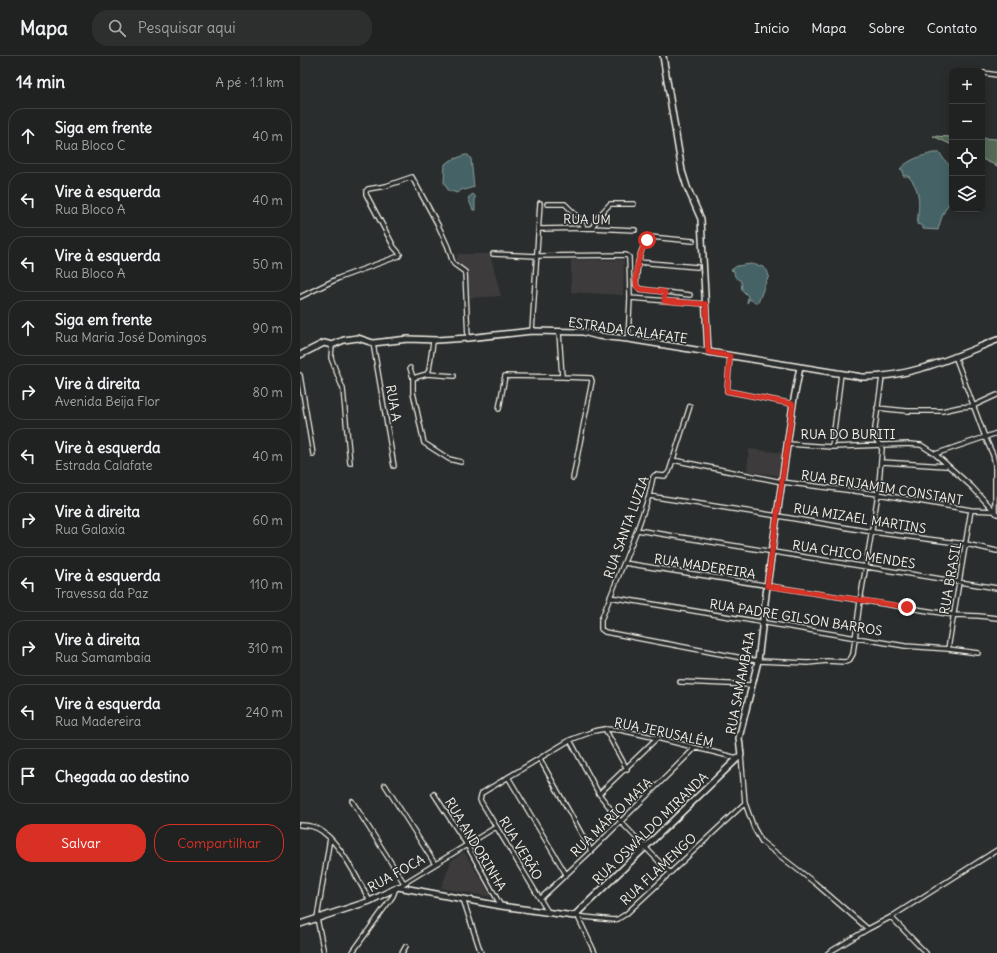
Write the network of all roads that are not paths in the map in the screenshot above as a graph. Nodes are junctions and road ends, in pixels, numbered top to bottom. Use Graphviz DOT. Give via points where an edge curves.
graph roads {
  1 [pos="663,56"];
  2 [pos="985,73"];
  3 [pos="997,75"];
  4 [pos="540,203"];
  5 [pos="547,204"];
  6 [pos="634,204"];
  7 [pos="584,228"];
  8 [pos="592,228"];
  9 [pos="539,229"];
  10 [pos="635,230"];
  11 [pos="693,241"];
  12 [pos="493,254"];
  13 [pos="537,256"];
  14 [pos="638,262"];
  15 [pos="697,267"];
  16 [pos="665,292"];
  17 [pos="690,295"];
  18 [pos="300,297"];
  19 [pos="630,298"];
  20 [pos="664,301"];
  21 [pos="706,304"];
  22 [pos="532,331"];
  23 [pos="559,332"];
  24 [pos="468,338"];
  25 [pos="628,339"];
  26 [pos="437,340"];
  27 [pos="997,340"];
  28 [pos="373,343"];
  29 [pos="332,345"];
  30 [pos="708,352"];
  31 [pos="300,355"];
  32 [pos="730,356"];
  33 [pos="955,356"];
  34 [pos="800,366"];
  35 [pos="410,368"];
  36 [pos="427,374"];
  37 [pos="841,374"];
  38 [pos="300,375"];
  39 [pos="454,376"];
  40 [pos="562,377"];
  41 [pos="882,377"];
  42 [pos="413,378"];
  43 [pos="997,395"];
  44 [pos="793,404"];
  45 [pos="690,406"];
  46 [pos="973,406"];
  47 [pos="877,408"];
  48 [pos="499,410"];
  49 [pos="997,433"];
  50 [pos="985,437"];
  51 [pos="788,444"];
  52 [pos="879,445"];
  53 [pos="832,447"];
  54 [pos="313,454"];
  55 [pos="935,454"];
  56 [pos="673,460"];
  57 [pos="461,462"];
  58 [pos="882,462"];
  59 [pos="350,463"];
  60 [pos="394,466"];
  61 [pos="947,466"];
  62 [pos="573,478"];
  63 [pos="782,482"];
  64 [pos="878,494"];
  65 [pos="649,496"];
  66 [pos="972,510"];
  67 [pos="996,512"];
  68 [pos="778,516"];
  69 [pos="638,530"];
  70 [pos="872,532"];
  71 [pos="966,544"];
  72 [pos="772,551"];
  73 [pos="997,551"];
  74 [pos="624,563"];
  75 [pos="866,566"];
  76 [pos="960,581"];
  77 [pos="767,586"];
  78 [pos="997,588"];
  79 [pos="610,597"];
  80 [pos="860,601"];
  81 [pos="954,615"];
  82 [pos="997,618"];
  83 [pos="763,621"];
  84 [pos="855,637"];
  85 [pos="948,649"];
  86 [pos="978,653"];
  87 [pos="758,661"];
  88 [pos="680,682"];
  89 [pos="752,685"];
  90 [pos="605,729"];
  91 [pos="657,738"];
  92 [pos="570,740"];
  93 [pos="695,748"];
  94 [pos="739,756"];
  95 [pos="540,759"];
  96 [pos="627,768"];
  97 [pos="508,777"];
  98 [pos="385,785"];
  99 [pos="482,793"];
  100 [pos="434,794"];
  101 [pos="599,794"];
  102 [pos="352,801"];
  103 [pos="746,803"];
  104 [pos="621,822"];
  105 [pos="300,825"];
  106 [pos="496,827"];
  107 [pos="330,838"];
  108 [pos="467,846"];
  109 [pos="646,848"];
  110 [pos="997,850"];
  111 [pos="591,851"];
  112 [pos="436,864"];
  113 [pos="670,872"];
  114 [pos="566,874"];
  115 [pos="404,883"];
  116 [pos="397,887"];
  117 [pos="463,899"];
  118 [pos="540,899"];
  119 [pos="370,901"];
  120 [pos="501,906"];
  121 [pos="548,912"];
  122 [pos="576,917"];
  123 [pos="891,917"];
  124 [pos="317,918"];
  125 [pos="300,924"];
  126 [pos="868,929"];
  127 [pos="406,946"];
  128 [pos="355,952"];
  129 [pos="324,953"];
  130 [pos="402,953"];
  131 [pos="481,953"];
  132 [pos="595,953"];
  133 [pos="828,953"];
  134 [pos="926,953"];
  1 -- 21 [label="street" via="682,171 701,219"];
  2 -- 3 [label="street"];
  4 -- 9 [label="street"];
  5 -- 7 [label="street" via="565,204 580,219"];
  6 -- 8 [label="street" via="610,204"];
  7 -- 8 [label="street, RUA UM"];
  7 -- 9 [label="street, RUA UM"];
  8 -- 10 [label="street, RUA UM"];
  9 -- 13 [label="street"];
  11 -- 14 [label="street" via="650,238"];
  12 -- 13 [label="street"];
  13 -- 19 [label="street" via="626,255 629,257"];
  13 -- 22 [label="street"];
  14 -- 15 [label="street"];
  14 -- 16 [label="street" via="637,287"];
  16 -- 17 [label="street"];
  16 -- 20 [label="street"];
  18 -- 24 [label="street" via="339,278 399,256 366,192 368,189 386,186 410,177 443,236 454,264 465,272"];
  19 -- 20 [label="street"];
  19 -- 25 [label="street"];
  20 -- 21 [label="street"];
  21 -- 30 [label="street"];
  22 -- 23 [label="street, ESTRADA CALAFATE"];
  22 -- 24 [label="street, ESTRADA CALAFATE"];
  23 -- 25 [label="street, ESTRADA CALAFATE" via="583,332"];
  23 -- 40 [label="street"];
  24 -- 26 [label="street, ESTRADA CALAFATE"];
  25 -- 30 [label="street, ESTRADA CALAFATE"];
  26 -- 28 [label="street, ESTRADA CALAFATE" via="408,339"];
  26 -- 36 [label="street" via="433,342"];
  27 -- 33 [label="street, ESTRADA CALAFATE"];
  28 -- 29 [label="street, ESTRADA CALAFATE" via="358,338"];
  28 -- 60 [label="street, RUA A"];
  29 -- 31 [label="street, ESTRADA CALAFATE" via="324,343"];
  29 -- 59 [label="street" via="331,358 343,389"];
  30 -- 32 [label="street, ESTRADA CALAFATE"];
  32 -- 34 [label="street, ESTRADA CALAFATE"];
  32 -- 44 [label="street" via="727,391"];
  33 -- 41 [label="street, ESTRADA CALAFATE" via="913,371"];
  33 -- 46 [label="street"];
  34 -- 37 [label="street, ESTRADA CALAFATE"];
  34 -- 44 [label="street, RUA SAMAMBAIA"];
  35 -- 42 [label="street"];
  36 -- 39 [label="street"];
  36 -- 42 [label="street"];
  37 -- 41 [label="street, ESTRADA CALAFATE"];
  37 -- 53 [label="street"];
  38 -- 54 [label="street"];
  40 -- 48 [label="street" via="506,376"];
  40 -- 62 [label="street" via="590,378 592,382"];
  41 -- 47 [label="street"];
  42 -- 57 [label="street" via="413,392 424,442 449,458"];
  43 -- 46 [label="street"];
  44 -- 51 [label="street, RUA SAMAMBAIA"];
  45 -- 56 [label="street, RUA SANTA LUZIA"];
  46 -- 47 [label="street" via="960,406 942,411"];
  46 -- 50 [label="street"];
  47 -- 52 [label="street" via="875,435"];
  49 -- 50 [label="street"];
  50 -- 55 [label="street"];
  50 -- 67 [label="street" via="995,465"];
  51 -- 53 [label="street, RUA DO BURITI"];
  51 -- 63 [label="street, RUA SAMAMBAIA"];
  52 -- 53 [label="street, RUA DO BURITI"];
  52 -- 55 [label="street, RUA DO BURITI" via="921,445"];
  52 -- 58 [label="street" via="882,449"];
  55 -- 61 [label="street, RUA DO BURITI"];
  56 -- 63 [label="street, RUA BENJAMIM CONSTANT"];
  56 -- 65 [label="street, RUA SANTA LUZIA" via="667,475 652,477"];
  58 -- 61 [label="street"];
  58 -- 64 [label="street"];
  61 -- 67 [label="street, RUA DO BURITI"];
  63 -- 64 [label="street, RUA BENJAMIM CONSTANT"];
  63 -- 68 [label="street, RUA SAMAMBAIA"];
  64 -- 66 [label="street, RUA BENJAMIM CONSTANT"];
  64 -- 70 [label="street"];
  65 -- 68 [label="street, RUA MIZAEL MARTINS"];
  65 -- 69 [label="street, RUA SANTA LUZIA"];
  66 -- 67 [label="street, RUA BENJAMIM CONSTANT"];
  66 -- 71 [label="street, RUA BRASIL"];
  68 -- 70 [label="street, RUA MIZAEL MARTINS"];
  68 -- 72 [label="street, RUA SAMAMBAIA"];
  69 -- 72 [label="street, RUA CHICO MENDES"];
  69 -- 74 [label="street, RUA SANTA LUZIA"];
  70 -- 71 [label="street, RUA MIZAEL MARTINS"];
  70 -- 75 [label="street"];
  71 -- 73 [label="street, RUA MIZAEL MARTINS"];
  71 -- 76 [label="street, RUA BRASIL"];
  72 -- 75 [label="street, RUA CHICO MENDES"];
  72 -- 77 [label="street, RUA SAMAMBAIA"];
  74 -- 77 [label="street, RUA MADEREIRA"];
  74 -- 79 [label="street, RUA SANTA LUZIA"];
  75 -- 76 [label="street, RUA CHICO MENDES"];
  75 -- 80 [label="street"];
  76 -- 78 [label="street, RUA CHICO MENDES"];
  76 -- 81 [label="street, RUA BRASIL"];
  77 -- 80 [label="street, RUA MADEREIRA"];
  77 -- 83 [label="street, RUA SAMAMBAIA"];
  79 -- 83 [label="street, RUA PADRE GILSON BARROS"];
  79 -- 87 [label="street, RUA SANTA LUZIA" via="601,620 601,629 605,632"];
  80 -- 81 [label="street, RUA MADEREIRA"];
  80 -- 84 [label="street"];
  81 -- 82 [label="street, RUA MADEREIRA"];
  81 -- 85 [label="street, RUA BRASIL"];
  83 -- 84 [label="street, RUA PADRE GILSON BARROS"];
  83 -- 87 [label="street, RUA SAMAMBAIA"];
  84 -- 85 [label="street, RUA PADRE GILSON BARROS" via="905,646"];
  84 -- 87 [label="street" via="851,659 847,662"];
  85 -- 86 [label="street, RUA PADRE GILSON BARROS"];
  87 -- 89 [label="street, RUA SAMAMBAIA"];
  88 -- 89 [label="street"];
  89 -- 94 [label="street, RUA SAMAMBAIA" via="739,738"];
  90 -- 91 [label="street, RUA JERUSALÉM"];
  90 -- 92 [label="street, RUA JERUSALÉM"];
  90 -- 96 [label="street"];
  91 -- 93 [label="street, RUA JERUSALÉM"];
  91 -- 96 [label="street"];
  92 -- 95 [label="street, RUA JERUSALÉM"];
  92 -- 101 [label="street"];
  93 -- 94 [label="street, RUA JERUSALÉM"];
  93 -- 104 [label="street, RUA MÁRIO MAIA"];
  94 -- 103 [label="street, RUA SAMAMBAIA"];
  94 -- 109 [label="street, RUA OSWALDO MIRANDA"];
  95 -- 97 [label="street, RUA JERUSALÉM"];
  95 -- 111 [label="street"];
  96 -- 101 [label="street"];
  97 -- 99 [label="street, RUA JERUSALÉM"];
  97 -- 114 [label="street"];
  98 -- 112 [label="street"];
  99 -- 106 [label="street, RUA VERÃO" via="480,800"];
  100 -- 108 [label="street, RUA ANDORINHA"];
  101 -- 104 [label="street"];
  102 -- 115 [label="street"];
  103 -- 113 [label="street, RUA FLAMENGO"];
  103 -- 126 [label="street, RUA SAMAMBAIA" via="754,828 762,842"];
  104 -- 109 [label="street"];
  104 -- 111 [label="street, RUA MÁRIO MAIA"];
  105 -- 107 [label="street" via="317,828"];
  106 -- 108 [label="street, RUA FOCA"];
  106 -- 118 [label="street, RUA VERÃO"];
  107 -- 119 [label="street"];
  107 -- 124 [label="street"];
  108 -- 112 [label="street, RUA FOCA"];
  108 -- 120 [label="street, RUA ANDORINHA"];
  109 -- 113 [label="street"];
  109 -- 122 [label="street, RUA OSWALDO MIRANDA"];
  110 -- 123 [label="street"];
  111 -- 114 [label="street, RUA MÁRIO MAIA"];
  112 -- 115 [label="street, RUA FOCA"];
  113 -- 122 [label="street, RUA FLAMENGO" via="618,919"];
  114 -- 118 [label="street, RUA MÁRIO MAIA"];
  115 -- 116 [label="street, RUA FOCA"];
  116 -- 117 [label="street, RUA FLAMENGO"];
  116 -- 119 [label="street, RUA FOCA"];
  116 -- 128 [label="street"];
  117 -- 120 [label="street, RUA FLAMENGO"];
  117 -- 131 [label="street"];
  118 -- 121 [label="street, RUA VERÃO"];
  119 -- 124 [label="street, RUA FOCA"];
  120 -- 121 [label="street, RUA FLAMENGO"];
  121 -- 122 [label="street, RUA FLAMENGO"];
  122 -- 132 [label="street"];
  123 -- 126 [label="street"];
  123 -- 134 [label="street"];
  124 -- 125 [label="street, RUA FOCA"];
  124 -- 129 [label="street"];
  126 -- 133 [label="street"];
  127 -- 130 [label="street"];
}
